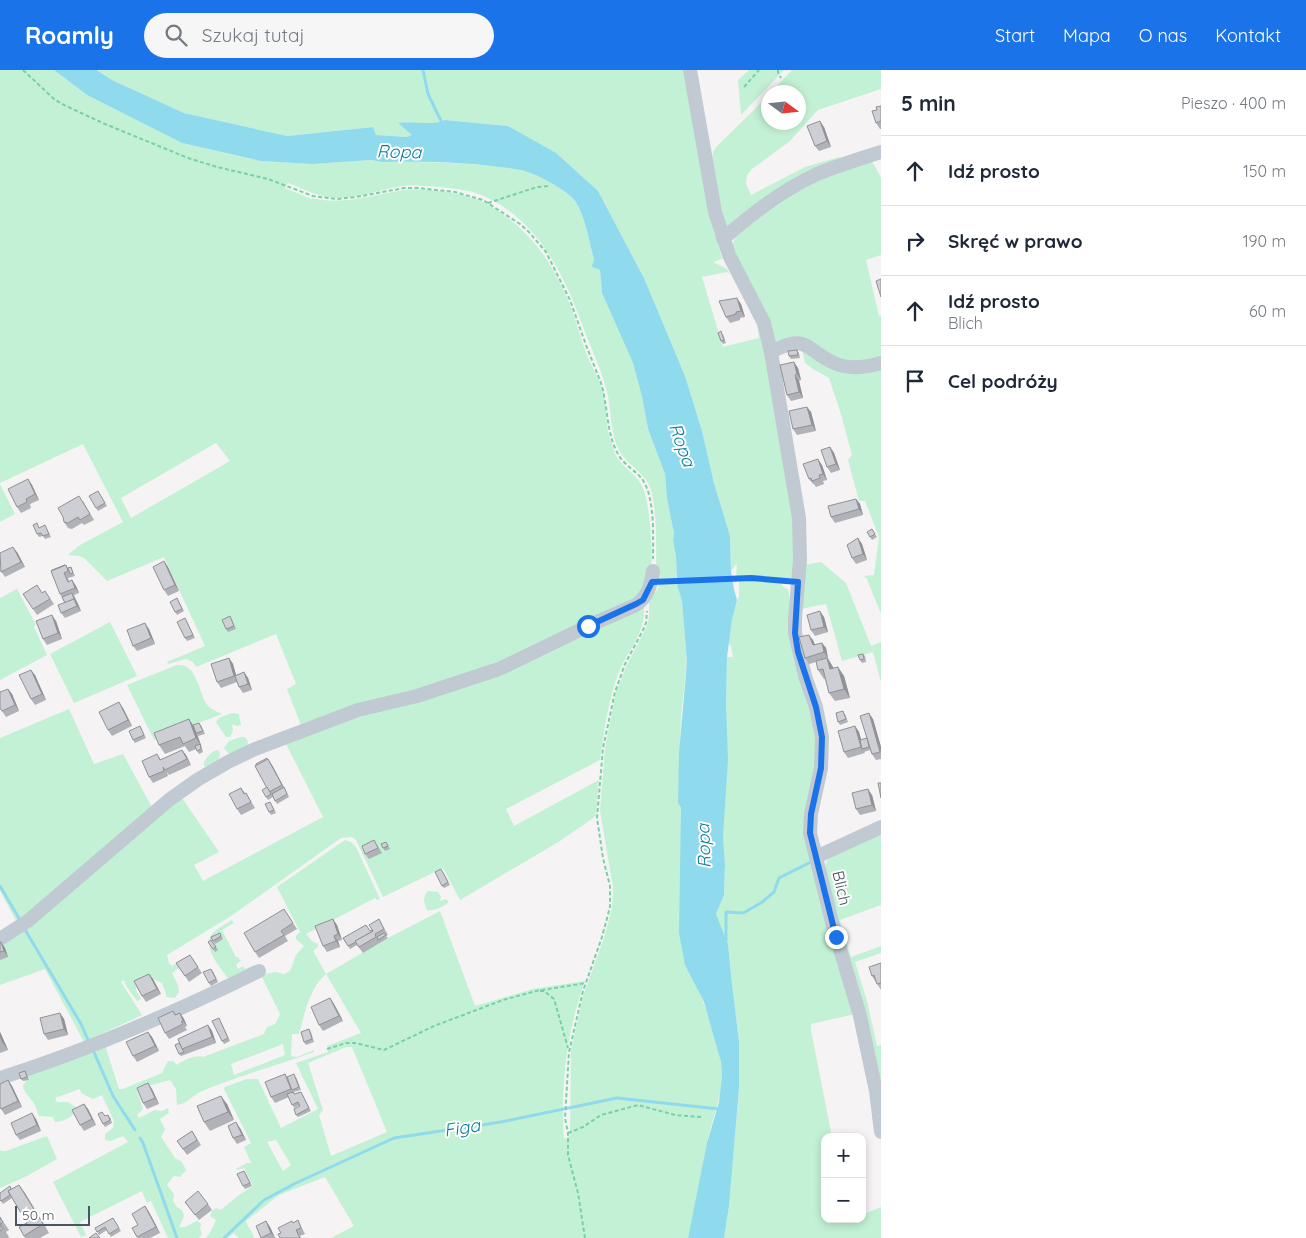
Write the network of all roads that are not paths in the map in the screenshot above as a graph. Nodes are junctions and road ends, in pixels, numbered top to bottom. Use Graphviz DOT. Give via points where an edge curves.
graph roads {
  1 [pos="690,70"];
  2 [pos="881,152"];
  3 [pos="723,239"];
  4 [pos="771,352"];
  5 [pos="881,364"];
  6 [pos="652,577"];
  7 [pos="881,827"];
  8 [pos="816,857"];
  9 [pos="0,939"];
  10 [pos="259,971"];
  11 [pos="0,1078"];
  12 [pos="878,1090"];
  13 [pos="881,1132"];
  1 -- 3 [label="street, Blich" via="715,212"];
  2 -- 3 [label="street" via="816,175 791,188 760,208"];
  3 -- 4 [label="street, Blich" via="760,312"];
  4 -- 5 [label="street" via="795,343 844,366"];
  4 -- 8 [label="street, Blich" via="799,518 795,633 822,737 821,768 810,833"];
  6 -- 9 [label="street" via="643,600 499,669 417,696 349,713 228,762 169,800 29,920"];
  7 -- 8 [label="street"];
  8 -- 12 [label="street, Blich"];
  10 -- 11 [label="street" via="80,1052"];
  12 -- 13 [label="street, Blich"];
}
